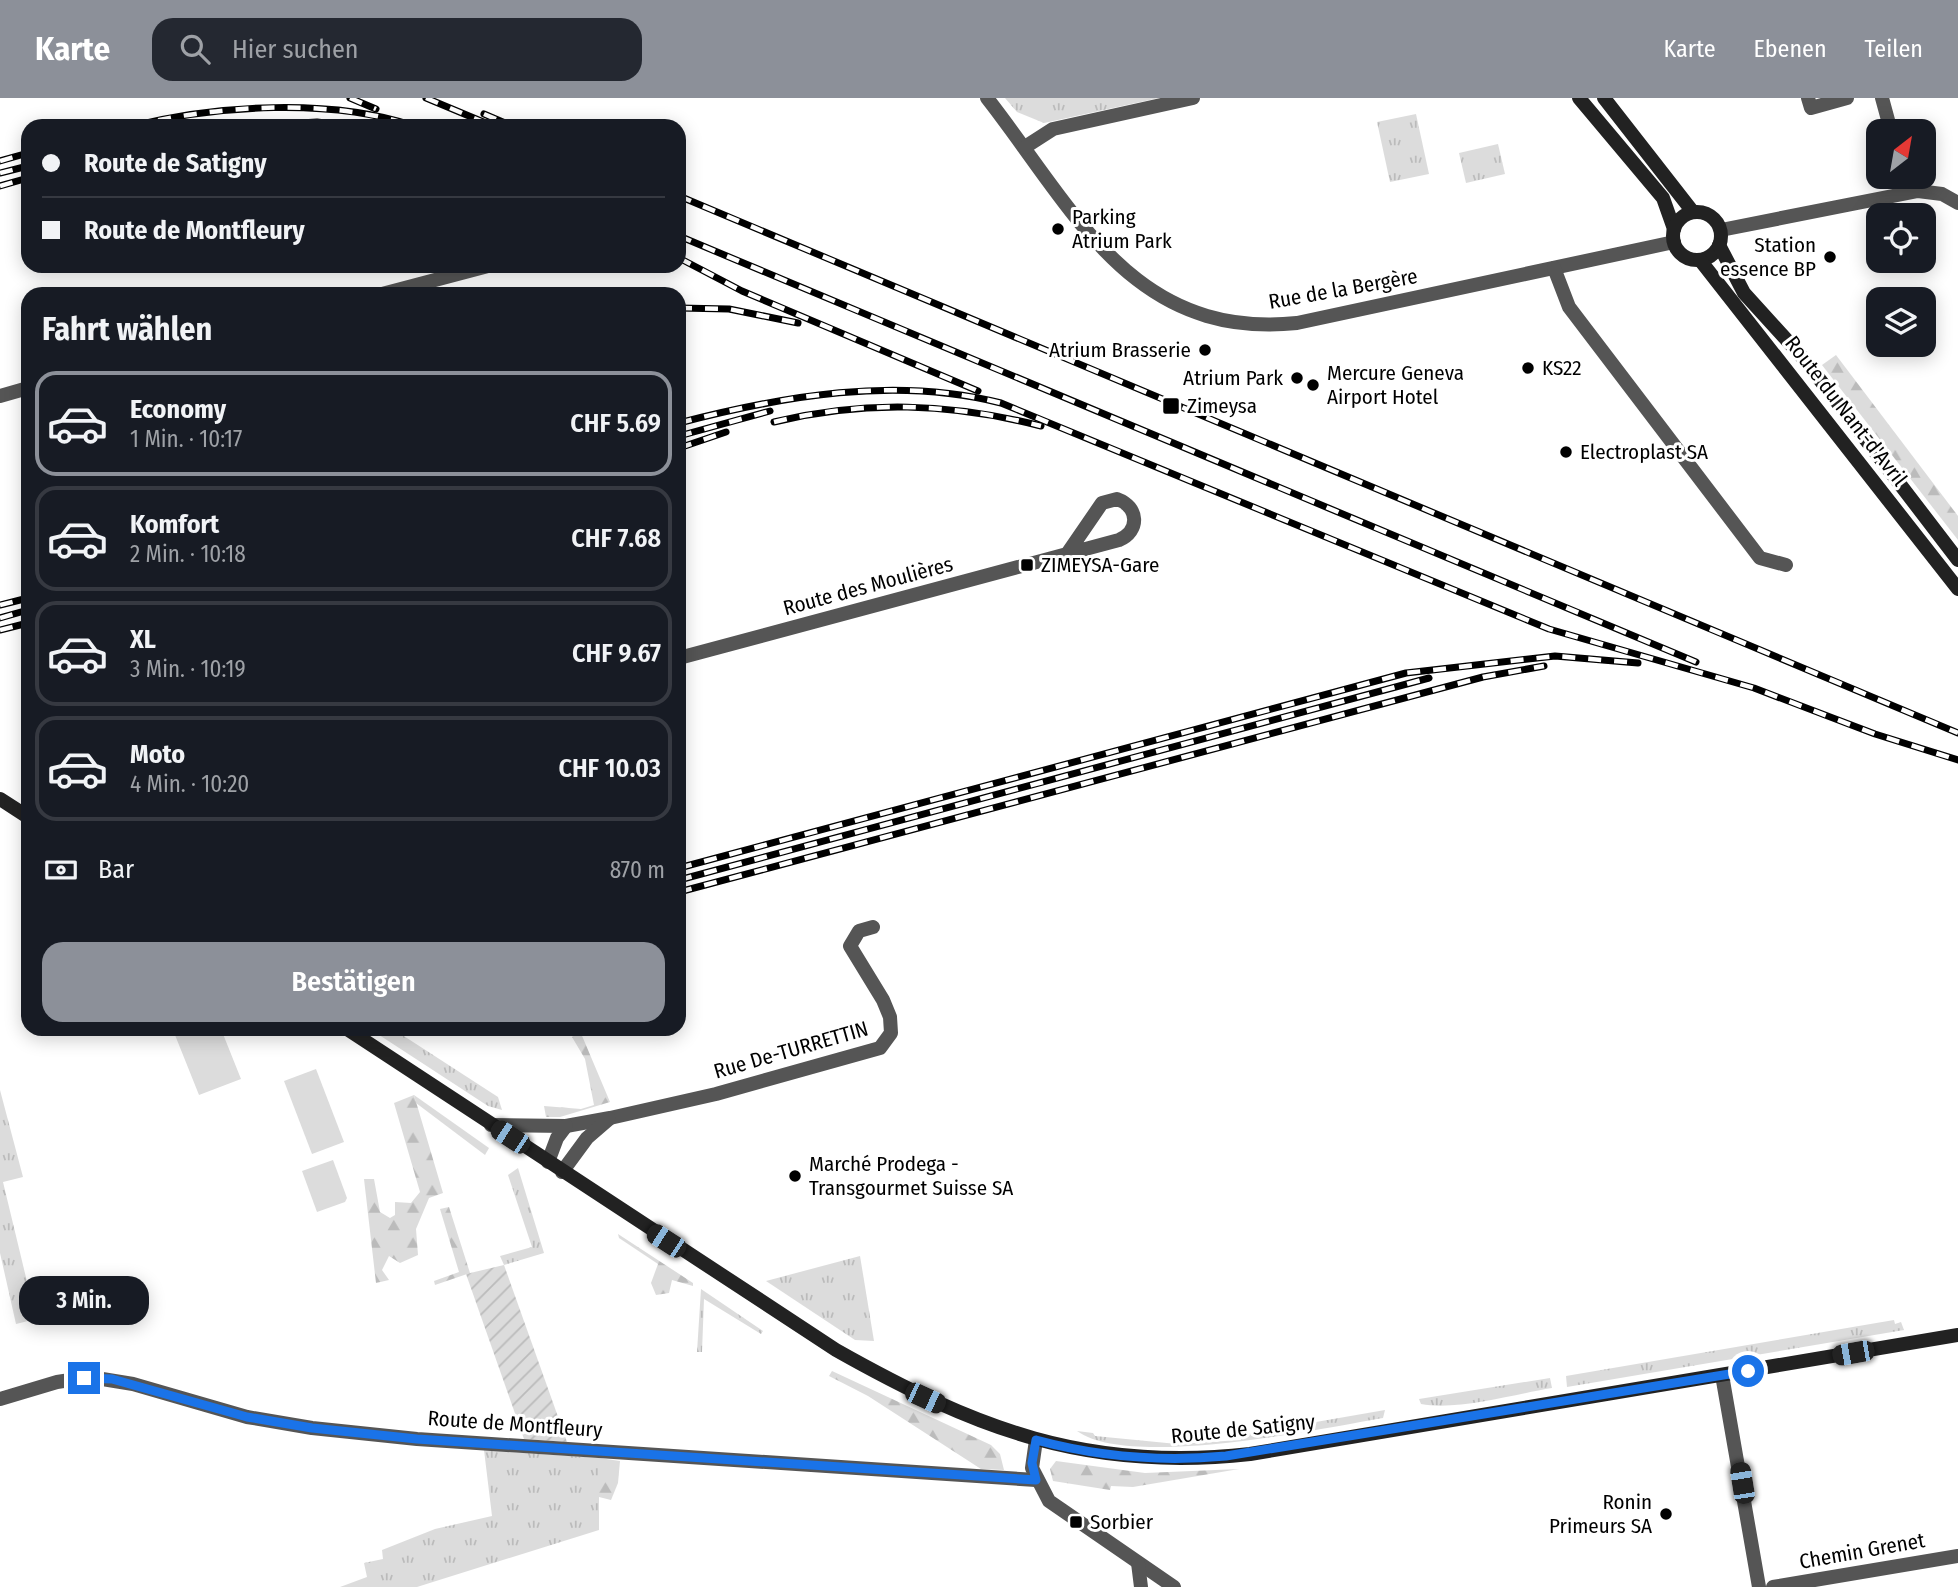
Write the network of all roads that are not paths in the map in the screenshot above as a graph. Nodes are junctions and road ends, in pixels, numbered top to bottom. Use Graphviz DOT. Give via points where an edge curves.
graph roads {
  1 [pos="987,98"];
  2 [pos="1193,98"];
  3 [pos="1580,98"];
  4 [pos="1604,98"];
  5 [pos="1808,98"];
  6 [pos="1847,98"];
  7 [pos="1882,98"];
  8 [pos="1888,119"];
  9 [pos="1026,147"];
  10 [pos="1958,203"];
  11 [pos="1693,212"];
  12 [pos="1674,235"];
  13 [pos="1720,238"];
  14 [pos="1700,260"];
  15 [pos="1554,268"];
  16 [pos="450,273"];
  17 [pos="463,273"];
  18 [pos="445,278"];
  19 [pos="410,287"];
  20 [pos="21,390"];
  21 [pos="0,396"];
  22 [pos="1067,554"];
  23 [pos="1958,560"];
  24 [pos="1786,565"];
  25 [pos="1958,589"];
  26 [pos="686,657"];
  27 [pos="0,799"];
  28 [pos="13,807"];
  29 [pos="21,809"];
  30 [pos="21,812"];
  31 [pos="873,927"];
  32 [pos="358,1036"];
  33 [pos="610,1118"];
  34 [pos="491,1125"];
  35 [pos="566,1126"];
  36 [pos="548,1162"];
  37 [pos="562,1172"];
  38 [pos="1958,1335"];
  39 [pos="1722,1375"];
  40 [pos="0,1399"];
  41 [pos="1036,1440"];
  42 [pos="1036,1480"];
  43 [pos="1958,1556"];
  44 [pos="1138,1563"];
  45 [pos="1141,1587"];
  46 [pos="1174,1587"];
  47 [pos="1759,1587"];
  48 [pos="1773,1587"];
  1 -- 9 [label="street, Rue de la Bergère"];
  2 -- 9 [label="street" via="1053,129"];
  3 -- 12 [label="street" via="1658,192 1670,214"];
  4 -- 11 [label="street"];
  5 -- 6 [label="street" via="1811,108"];
  7 -- 8 [label="street"];
  9 -- 15 [label="street, Rue de la Bergère" via="1122,270 1158,297 1217,321 1252,326 1297,323"];
  10 -- 13 [label="street" via="1942,194 1918,191"];
  11 -- 12 [label="street" via="1678,221"];
  11 -- 13 [label="street" via="1710,215"];
  12 -- 14 [label="street" via="1686,257"];
  12 -- 15 [label="street, Rue de la Bergère"];
  13 -- 14 [label="street" via="1715,252"];
  13 -- 23 [label="street, Route du Nant-d'Avril" via="1744,293 1804,359"];
  14 -- 25 [label="street, Route du Nant-d'Avril"];
  15 -- 24 [label="street" via="1569,307 1760,558"];
  16 -- 18 [label="street"];
  17 -- 18 [label="street"];
  18 -- 19 [label="street"];
  20 -- 21 [label="street"];
  22 -- 22 [label="street, Route des Moulières" via="1126,537 1135,523 1131,507 1117,499 1102,503"];
  22 -- 26 [label="street, Route des Moulières"];
  27 -- 28 [label="street"];
  28 -- 29 [label="street"];
  28 -- 30 [label="street"];
  31 -- 33 [label="street, Rue De-TURRETTIN" via="859,931 850,946 890,1017 886,1044 716,1094"];
  32 -- 34 [label="street, Route de Satigny"];
  33 -- 35 [label="street, Rue De-TURRETTIN"];
  33 -- 37 [label="street, Rue De-TURRETTIN" via="587,1138"];
  34 -- 35 [label="street, Rue De-TURRETTIN"];
  34 -- 36 [label="street, Route de Satigny"];
  35 -- 36 [label="street"];
  36 -- 37 [label="street, Route de Satigny"];
  37 -- 41 [label="street, Route de Satigny" via="836,1350 949,1409"];
  38 -- 39 [label="street, Route de Satigny"];
  39 -- 41 [label="street, Route de Satigny" via="1226,1456 1140,1458"];
  39 -- 47 [label="street"];
  40 -- 42 [label="street, Route de Montfleury" via="90,1377 133,1384 247,1417 312,1428"];
  41 -- 42 [label="street" via="1032,1463"];
  42 -- 44 [label="street" via="1063,1513"];
  43 -- 48 [label="street, Chemin Grenet"];
  44 -- 45 [label="street"];
  44 -- 46 [label="street"];
}
